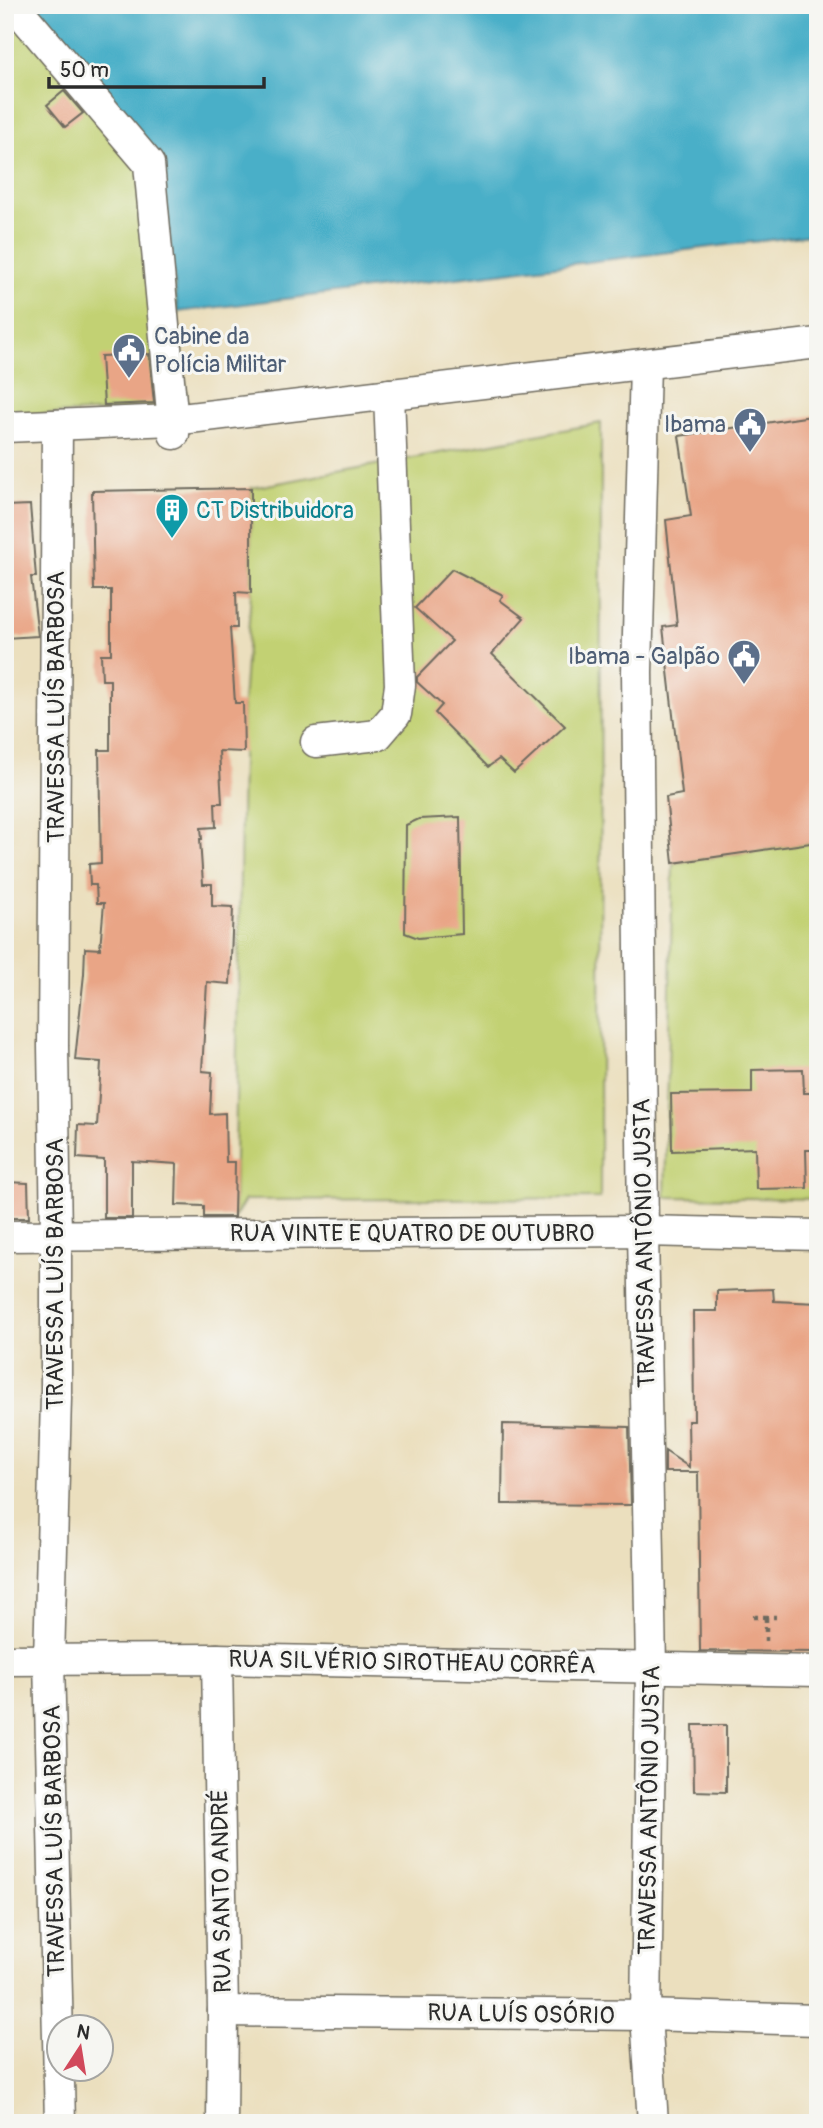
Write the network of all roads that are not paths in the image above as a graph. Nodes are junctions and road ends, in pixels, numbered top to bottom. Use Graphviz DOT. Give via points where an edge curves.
graph roads {
  1 [pos="14,5"];
  2 [pos="818,343"];
  3 [pos="645,363"];
  4 [pos="389,394"];
  5 [pos="57,425"];
  6 [pos="5,427"];
  7 [pos="173,427"];
  8 [pos="316,742"];
  9 [pos="643,1231"];
  10 [pos="818,1235"];
  11 [pos="5,1236"];
  12 [pos="56,1236"];
  13 [pos="216,1659"];
  14 [pos="5,1660"];
  15 [pos="49,1660"];
  16 [pos="651,1667"];
  17 [pos="818,1671"];
  18 [pos="223,2011"];
  19 [pos="646,2015"];
  20 [pos="818,2020"];
  21 [pos="60,2123"];
  22 [pos="222,2123"];
  23 [pos="653,2123"];
  1 -- 7 [label="street" via="149,164"];
  2 -- 3 [label="street"];
  3 -- 4 [label="street"];
  3 -- 9 [label="street, TRAVESSA ANTÔNIO JUSTA" via="637,672"];
  4 -- 7 [label="street"];
  4 -- 8 [label="street" via="400,685 396,714 378,735"];
  5 -- 6 [label="street"];
  5 -- 7 [label="street"];
  5 -- 12 [label="street, TRAVESSA LUÍS BARBOSA"];
  9 -- 10 [label="street, RUA VINTE E QUATRO DE OUTUBRO"];
  9 -- 12 [label="street, RUA VINTE E QUATRO DE OUTUBRO"];
  9 -- 16 [label="street, TRAVESSA ANTÔNIO JUSTA"];
  11 -- 12 [label="street, RUA VINTE E QUATRO DE OUTUBRO"];
  12 -- 15 [label="street, TRAVESSA LUÍS BARBOSA"];
  13 -- 15 [label="street, RUA SILVÉRIO SIROTHEAU CORRÊA"];
  13 -- 16 [label="street, RUA SILVÉRIO SIROTHEAU CORRÊA"];
  13 -- 18 [label="street, RUA SANTO ANDRÉ"];
  14 -- 15 [label="street, RUA SILVÉRIO SIROTHEAU CORRÊA"];
  15 -- 21 [label="street, TRAVESSA LUÍS BARBOSA"];
  16 -- 17 [label="street, RUA SILVÉRIO SIROTHEAU CORRÊA"];
  16 -- 19 [label="street, TRAVESSA ANTÔNIO JUSTA"];
  18 -- 19 [label="street, RUA LUÍS OSÓRIO"];
  18 -- 22 [label="street, RUA SANTO ANDRÉ"];
  19 -- 20 [label="street, RUA LUÍS OSÓRIO"];
  19 -- 23 [label="street, TRAVESSA ANTÔNIO JUSTA"];
}
